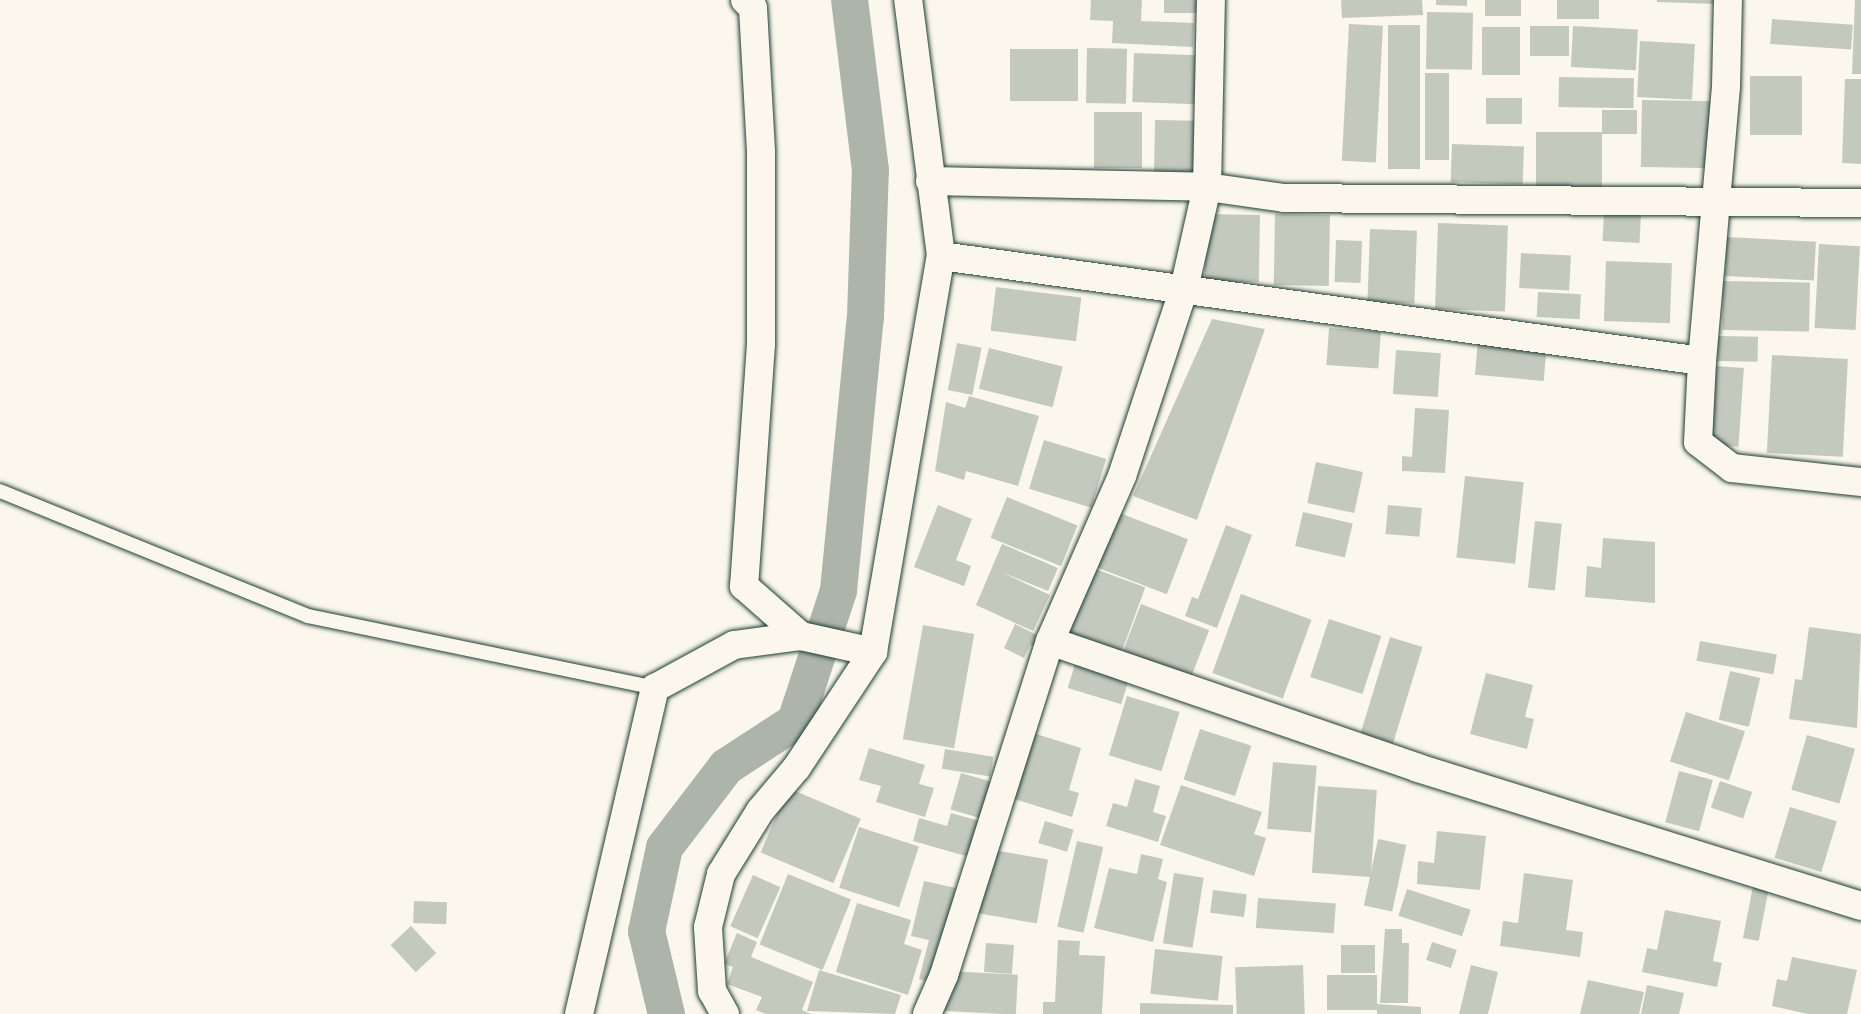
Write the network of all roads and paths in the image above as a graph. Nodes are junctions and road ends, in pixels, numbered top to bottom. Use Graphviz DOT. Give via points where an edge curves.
graph roads {
  1 [pos="745,0"];
  2 [pos="908,0"];
  3 [pos="1211,0"];
  4 [pos="1728,0"];
  5 [pos="930,181"];
  6 [pos="1207,187"];
  7 [pos="1861,203"];
  8 [pos="1716,205"];
  9 [pos="941,256"];
  10 [pos="1184,289"];
  11 [pos="1702,360"];
  12 [pos="1861,482"];
  13 [pos="0,491"];
  14 [pos="802,636"];
  15 [pos="1050,640"];
  16 [pos="873,652"];
  17 [pos="655,688"];
  18 [pos="1861,906"];
  19 [pos="579,1014"];
  20 [pos="725,1014"];
  21 [pos="927,1014"];
  1 -- 14 [label="street" via="753,8 761,152 761,344 744,586"];
  2 -- 5 [label="street"];
  3 -- 6 [label="street"];
  4 -- 8 [label="street"];
  5 -- 6 [label="street"];
  5 -- 9 [label="street"];
  6 -- 8 [label="street" via="1284,198"];
  6 -- 10 [label="street"];
  7 -- 8 [label="street"];
  8 -- 11 [label="street"];
  9 -- 10 [label="street"];
  9 -- 16 [label="street"];
  10 -- 11 [label="street"];
  10 -- 15 [label="street" via="1122,476"];
  11 -- 12 [label="street" via="1698,442 1732,467"];
  13 -- 17 [label="lane" via="308,616"];
  14 -- 16 [label="street"];
  14 -- 17 [label="street" via="734,645"];
  15 -- 18 [label="street" via="1418,768"];
  15 -- 21 [label="street" via="944,975"];
  16 -- 20 [label="street" via="721,874 708,928 712,990"];
  17 -- 19 [label="street"];
}
